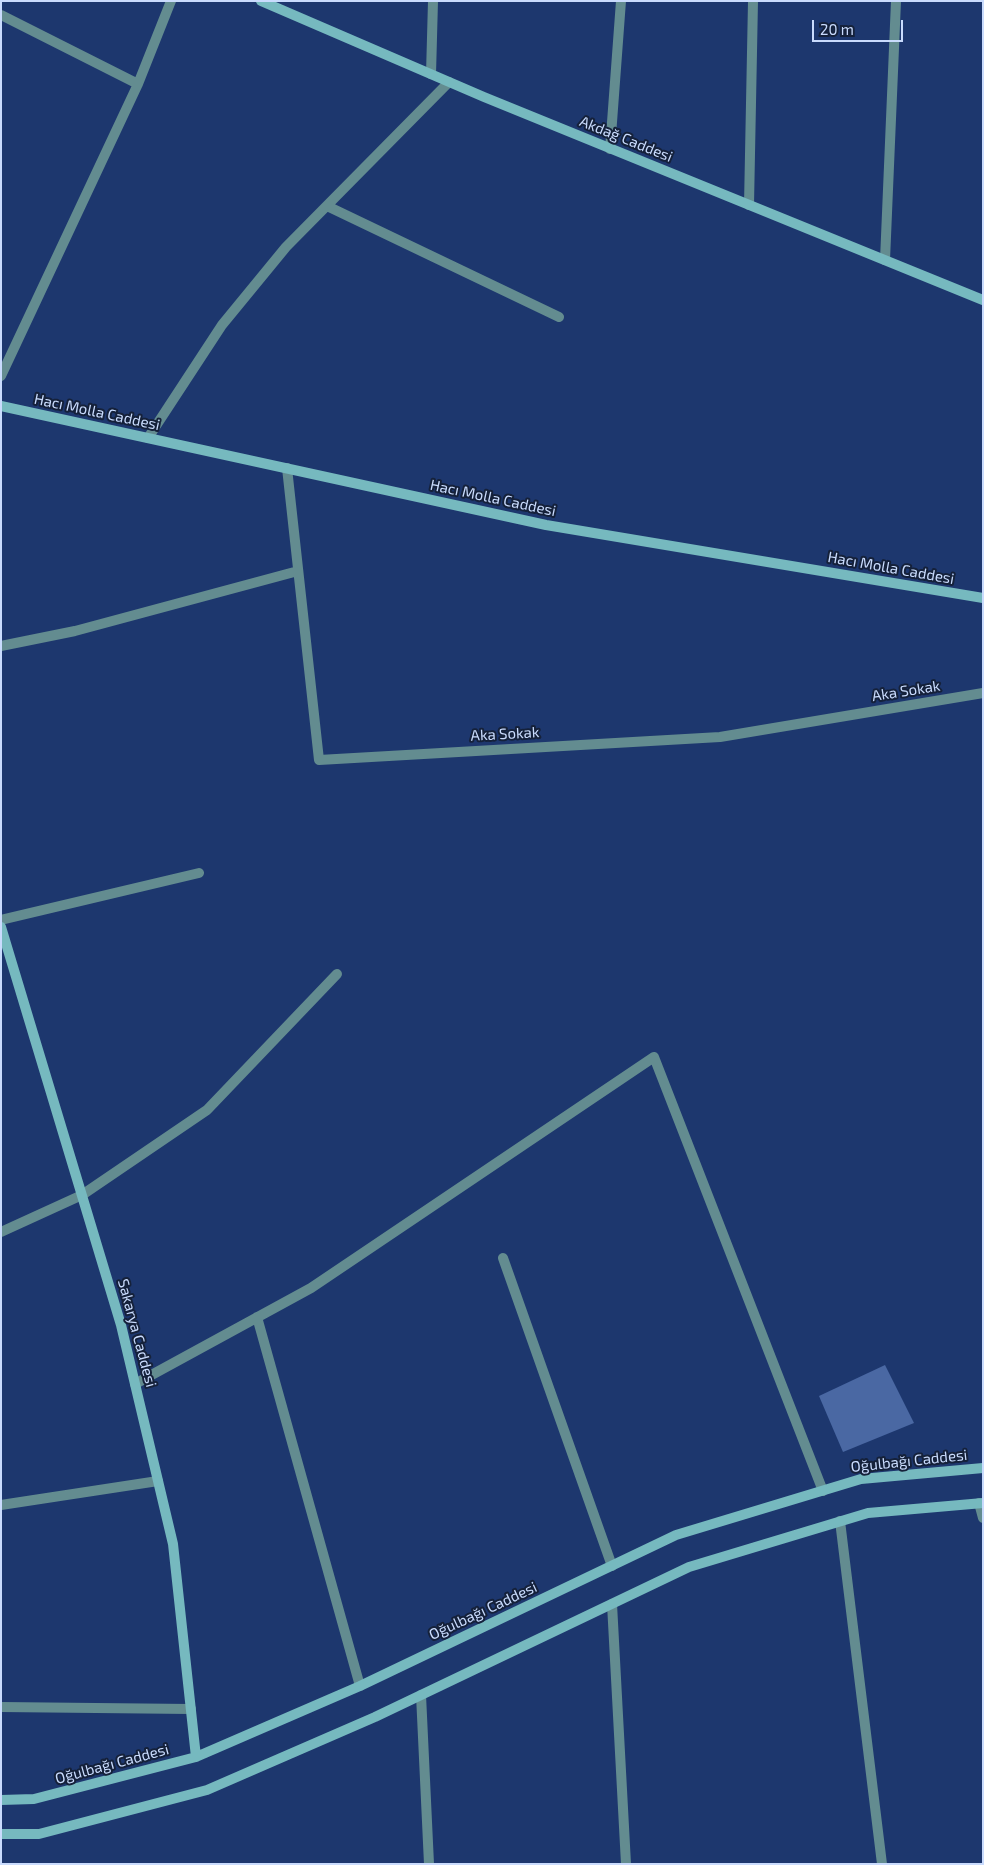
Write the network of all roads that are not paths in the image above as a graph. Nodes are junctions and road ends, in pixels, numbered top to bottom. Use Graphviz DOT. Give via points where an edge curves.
graph roads {
  1 [pos="171,1"];
  2 [pos="261,1"];
  3 [pos="433,1"];
  4 [pos="621,1"];
  5 [pos="754,1"];
  6 [pos="896,1"];
  7 [pos="1,15"];
  8 [pos="430,74"];
  9 [pos="449,82"];
  10 [pos="138,84"];
  11 [pos="610,149"];
  12 [pos="749,205"];
  13 [pos="327,206"];
  14 [pos="885,260"];
  15 [pos="983,300"];
  16 [pos="559,317"];
  17 [pos="1,376"];
  18 [pos="1,406"];
  19 [pos="148,438"];
  20 [pos="287,468"];
  21 [pos="298,571"];
  22 [pos="983,598"];
  23 [pos="1,646"];
  24 [pos="983,693"];
  25 [pos="199,872"];
  26 [pos="1,920"];
  27 [pos="1,926"];
  28 [pos="5,957"];
  29 [pos="337,974"];
  30 [pos="82,1195"];
  31 [pos="1,1232"];
  32 [pos="503,1258"];
  33 [pos="258,1317"];
  34 [pos="135,1384"];
  35 [pos="983,1468"];
  36 [pos="158,1481"];
  37 [pos="823,1491"];
  38 [pos="981,1503"];
  39 [pos="1,1505"];
  40 [pos="983,1518"];
  41 [pos="840,1521"];
  42 [pos="612,1566"];
  43 [pos="612,1604"];
  44 [pos="360,1686"];
  45 [pos="422,1695"];
  46 [pos="1,1707"];
  47 [pos="191,1709"];
  48 [pos="196,1757"];
  49 [pos="1,1800"];
  50 [pos="1,1834"];
  51 [pos="429,1864"];
  52 [pos="626,1864"];
  53 [pos="882,1864"];
  1 -- 10 [label="street"];
  2 -- 8 [label="street, Akdağ Caddesi"];
  3 -- 8 [label="street"];
  4 -- 11 [label="street"];
  5 -- 12 [label="street"];
  6 -- 14 [label="street"];
  7 -- 10 [label="street"];
  8 -- 9 [label="street, Akdağ Caddesi"];
  9 -- 11 [label="street, Akdağ Caddesi"];
  9 -- 13 [label="street"];
  10 -- 17 [label="street"];
  11 -- 12 [label="street, Akdağ Caddesi"];
  12 -- 14 [label="street, Akdağ Caddesi"];
  13 -- 16 [label="street"];
  13 -- 19 [label="street" via="286,247 222,325"];
  14 -- 15 [label="street, Akdağ Caddesi"];
  18 -- 19 [label="street, Hacı Molla Caddesi"];
  19 -- 20 [label="street, Hacı Molla Caddesi"];
  20 -- 21 [label="street, Aka Sokak"];
  20 -- 22 [label="street, Hacı Molla Caddesi" via="546,525"];
  21 -- 23 [label="street" via="75,631"];
  21 -- 24 [label="street, Aka Sokak" via="318,760 720,737"];
  25 -- 26 [label="street"];
  27 -- 28 [label="street, Sakarya Caddesi"];
  28 -- 30 [label="street, Sakarya Caddesi"];
  29 -- 30 [label="street" via="207,1110"];
  30 -- 31 [label="street"];
  30 -- 34 [label="street, Sakarya Caddesi"];
  32 -- 42 [label="street"];
  33 -- 34 [label="street"];
  33 -- 37 [label="street" via="311,1288 654,1057"];
  33 -- 44 [label="street"];
  34 -- 36 [label="street, Sakarya Caddesi"];
  35 -- 37 [label="street, Oğulbağı Caddesi" via="861,1479"];
  36 -- 39 [label="street"];
  36 -- 47 [label="street, Sakarya Caddesi" via="173,1544"];
  37 -- 42 [label="street, Oğulbağı Caddesi" via="676,1535"];
  38 -- 40 [label="street"];
  38 -- 41 [label="street" via="868,1513"];
  41 -- 43 [label="street" via="688,1567"];
  41 -- 53 [label="street"];
  42 -- 44 [label="street, Oğulbağı Caddesi"];
  43 -- 45 [label="street"];
  43 -- 52 [label="street"];
  44 -- 48 [label="street, Oğulbağı Caddesi"];
  45 -- 50 [label="street" via="207,1790 39,1834"];
  45 -- 51 [label="street"];
  46 -- 47 [label="street"];
  47 -- 48 [label="street, Sakarya Caddesi"];
  48 -- 49 [label="street, Oğulbağı Caddesi" via="34,1799"];
}
